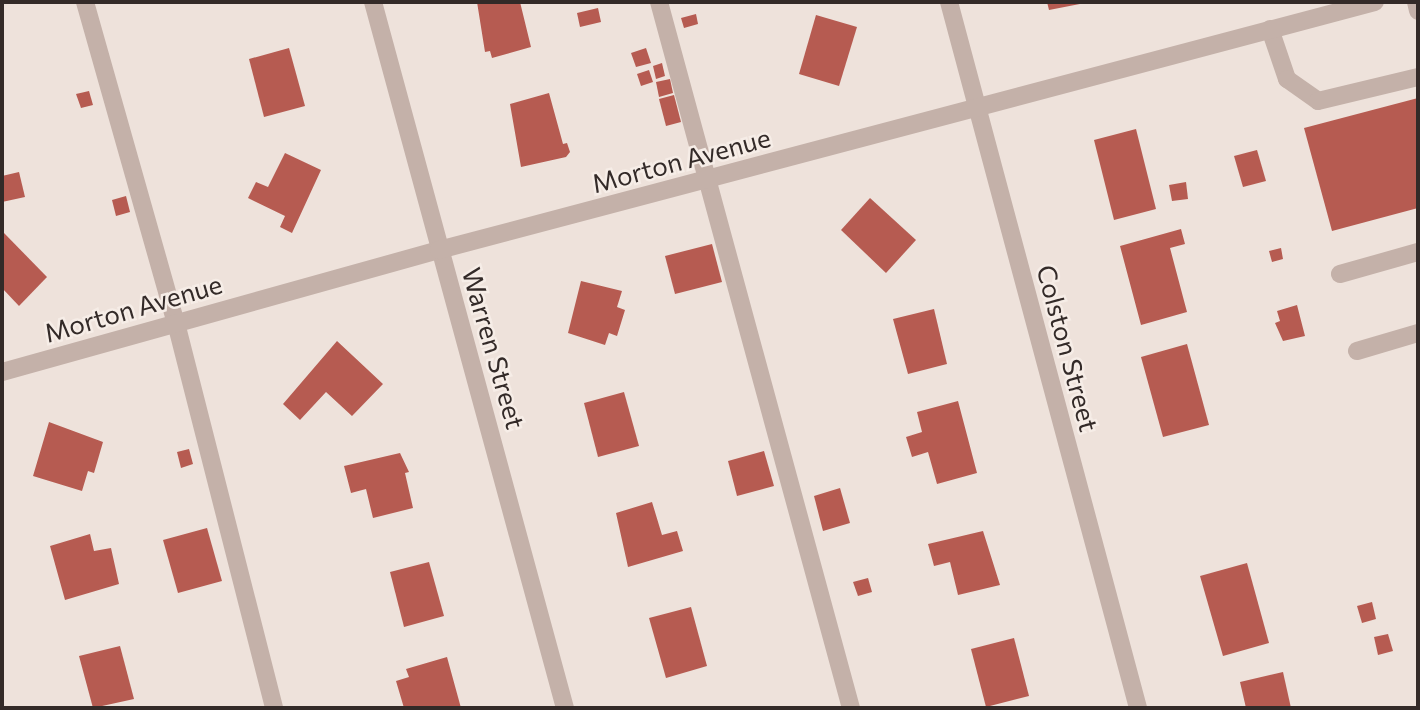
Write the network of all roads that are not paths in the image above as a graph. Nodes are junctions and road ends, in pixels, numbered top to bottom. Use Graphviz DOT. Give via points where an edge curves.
graph roads {
  1 [pos="85,2"];
  2 [pos="373,2"];
  3 [pos="659,2"];
  4 [pos="949,2"];
  5 [pos="1375,2"];
  6 [pos="1416,2"];
  7 [pos="1418,11"];
  8 [pos="1270,29"];
  9 [pos="1418,77"];
  10 [pos="977,108"];
  11 [pos="708,180"];
  12 [pos="439,250"];
  13 [pos="1418,252"];
  14 [pos="1340,274"];
  15 [pos="176,323"];
  16 [pos="1418,333"];
  17 [pos="1357,351"];
  18 [pos="2,372"];
  19 [pos="274,708"];
  20 [pos="565,708"];
  21 [pos="851,708"];
  22 [pos="1138,708"];
  1 -- 15 [label="street"];
  2 -- 12 [label="street, Warren Street"];
  3 -- 11 [label="street"];
  4 -- 10 [label="street, Colston Street"];
  5 -- 8 [label="street, Morton Avenue"];
  6 -- 7 [label="street"];
  8 -- 9 [label="street" via="1287,79 1318,102"];
  8 -- 10 [label="street, Morton Avenue"];
  10 -- 11 [label="street, Morton Avenue"];
  10 -- 22 [label="street, Colston Street"];
  11 -- 12 [label="street, Morton Avenue"];
  11 -- 21 [label="street"];
  12 -- 15 [label="street, Morton Avenue"];
  12 -- 20 [label="street, Warren Street"];
  13 -- 14 [label="street"];
  15 -- 18 [label="street, Morton Avenue"];
  15 -- 19 [label="street"];
  16 -- 17 [label="street"];
}
